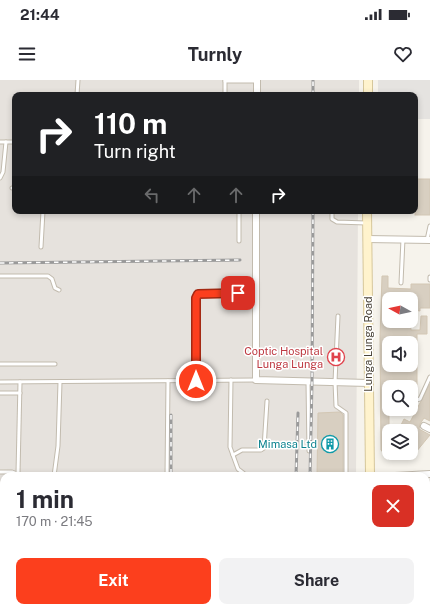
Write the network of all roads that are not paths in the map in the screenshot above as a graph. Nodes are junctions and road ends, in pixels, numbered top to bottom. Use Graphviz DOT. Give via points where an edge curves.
graph roads {
  1 [pos="78,80"];
  2 [pos="225,80"];
  3 [pos="368,80"];
  4 [pos="257,81"];
  5 [pos="77,92"];
  6 [pos="225,92"];
  7 [pos="257,92"];
  8 [pos="368,92"];
  9 [pos="0,142"];
  10 [pos="6,142"];
  11 [pos="12,142"];
  12 [pos="0,178"];
  13 [pos="43,214"];
  14 [pos="239,214"];
  15 [pos="256,214"];
  16 [pos="332,214"];
  17 [pos="368,214"];
  18 [pos="367,223"];
  19 [pos="430,226"];
  20 [pos="367,239"];
  21 [pos="403,239"];
  22 [pos="428,240"];
  23 [pos="239,241"];
  24 [pos="41,248"];
  25 [pos="0,276"];
  26 [pos="430,277"];
  27 [pos="430,280"];
  28 [pos="401,284"];
  29 [pos="59,290"];
  30 [pos="238,293"];
  31 [pos="338,316"];
  32 [pos="0,364"];
  33 [pos="55,364"];
  34 [pos="430,377"];
  35 [pos="231,380"];
  36 [pos="256,380"];
  37 [pos="168,381"];
  38 [pos="196,381"];
  39 [pos="0,382"];
  40 [pos="20,382"];
  41 [pos="60,382"];
  42 [pos="308,382"];
  43 [pos="335,382"];
  44 [pos="368,383"];
  45 [pos="0,393"];
  46 [pos="20,394"];
  47 [pos="418,400"];
  48 [pos="267,402"];
  49 [pos="309,451"];
  50 [pos="233,455"];
  51 [pos="18,472"];
  52 [pos="55,472"];
  53 [pos="167,472"];
  54 [pos="242,472"];
  55 [pos="346,472"];
  56 [pos="370,472"];
  1 -- 5 [label="lane"];
  2 -- 4 [label="lane"];
  2 -- 6 [label="lane"];
  3 -- 8 [label="main road"];
  4 -- 7 [label="street"];
  9 -- 10 [label="lane"];
  10 -- 11 [label="lane"];
  10 -- 12 [label="lane"];
  13 -- 24 [label="lane"];
  14 -- 23 [label="lane"];
  15 -- 36 [label="street"];
  16 -- 18 [label="lane" via="332,219 337,222"];
  17 -- 18 [label="main road, Lunga Lunga Road"];
  18 -- 20 [label="main road, Lunga Lunga Road"];
  19 -- 22 [label="lane"];
  20 -- 21 [label="street"];
  20 -- 44 [label="main road, Lunga Lunga Road"];
  21 -- 22 [label="street"];
  21 -- 28 [label="lane"];
  25 -- 29 [label="lane" via="48,276 52,279 54,288"];
  26 -- 27 [label="lane"];
  30 -- 38 [label="lane" via="198,294 196,298"];
  31 -- 43 [label="lane"];
  32 -- 33 [label="lane"];
  34 -- 47 [label="lane"];
  35 -- 36 [label="lane"];
  35 -- 38 [label="lane"];
  35 -- 50 [label="lane" via="230,447"];
  36 -- 42 [label="street"];
  37 -- 38 [label="lane"];
  37 -- 41 [label="lane"];
  37 -- 53 [label="lane"];
  39 -- 40 [label="lane"];
  40 -- 41 [label="lane"];
  40 -- 46 [label="lane"];
  41 -- 52 [label="lane"];
  42 -- 43 [label="street"];
  42 -- 49 [label="lane"];
  43 -- 44 [label="street"];
  43 -- 55 [label="lane" via="336,406 346,413"];
  44 -- 56 [label="main road, Lunga Lunga Road"];
  45 -- 46 [label="lane"];
  46 -- 51 [label="lane"];
  48 -- 50 [label="lane" via="264,448 242,450"];
  50 -- 54 [label="lane"];
}
